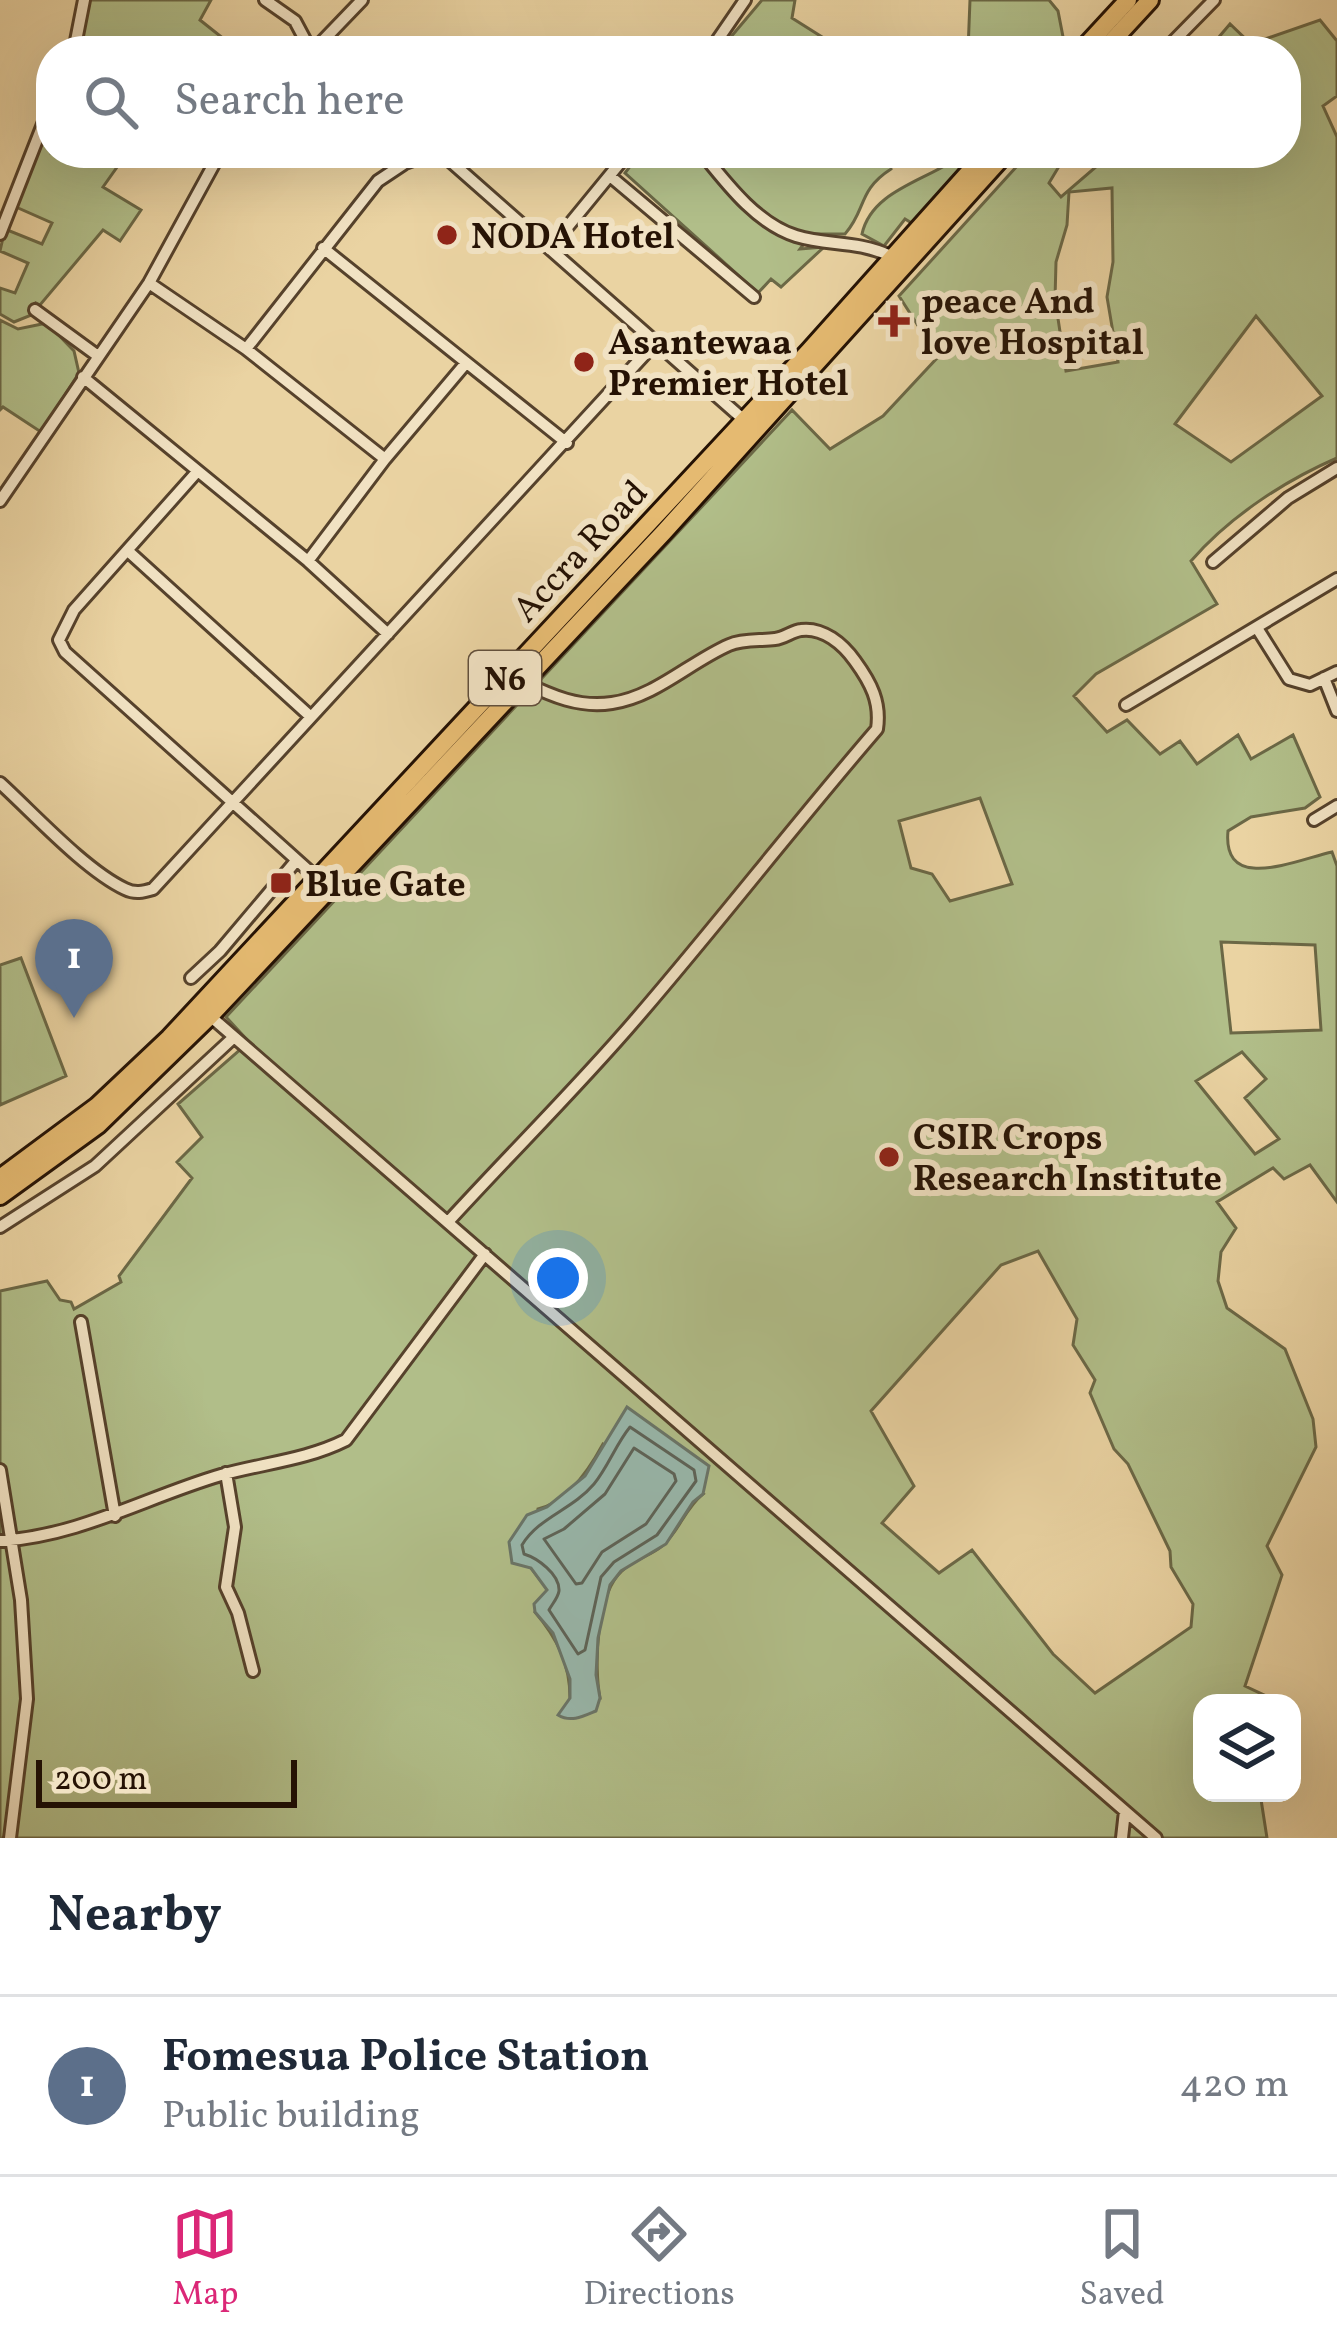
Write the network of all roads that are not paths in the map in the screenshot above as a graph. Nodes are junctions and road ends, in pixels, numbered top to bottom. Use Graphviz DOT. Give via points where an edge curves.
graph roads {
  1 [pos="84,0"];
  2 [pos="265,0"];
  3 [pos="362,0"];
  4 [pos="745,0"];
  5 [pos="1128,0"];
  6 [pos="1150,0"];
  7 [pos="1214,0"];
  8 [pos="77,36"];
  9 [pos="303,36"];
  10 [pos="327,36"];
  11 [pos="720,36"];
  12 [pos="1095,36"];
  13 [pos="1117,36"];
  14 [pos="1179,36"];
  15 [pos="36,142"];
  16 [pos="212,168"];
  17 [pos="399,168"];
  18 [pos="454,168"];
  19 [pos="616,168"];
  20 [pos="713,168"];
  21 [pos="972,168"];
  22 [pos="993,168"];
  23 [pos="610,176"];
  24 [pos="0,234"];
  25 [pos="551,247"];
  26 [pos="323,248"];
  27 [pos="891,256"];
  28 [pos="148,283"];
  29 [pos="754,297"];
  30 [pos="35,310"];
  31 [pos="656,342"];
  32 [pos="246,349"];
  33 [pos="98,356"];
  34 [pos="466,363"];
  35 [pos="83,377"];
  36 [pos="744,420"];
  37 [pos="567,443"];
  38 [pos="385,459"];
  39 [pos="1337,468"];
  40 [pos="196,473"];
  41 [pos="0,501"];
  42 [pos="128,551"];
  43 [pos="308,561"];
  44 [pos="1213,562"];
  45 [pos="1337,579"];
  46 [pos="1258,628"];
  47 [pos="388,634"];
  48 [pos="1337,672"];
  49 [pos="1324,678"];
  50 [pos="523,682"];
  51 [pos="1126,705"];
  52 [pos="1337,712"];
  53 [pos="311,717"];
  54 [pos="0,784"];
  55 [pos="232,806"];
  56 [pos="1337,806"];
  57 [pos="1314,820"];
  58 [pos="296,861"];
  59 [pos="318,879"];
  60 [pos="191,978"];
  61 [pos="210,1016"];
  62 [pos="234,1037"];
  63 [pos="0,1178"];
  64 [pos="0,1196"];
  65 [pos="448,1222"];
  66 [pos="0,1227"];
  67 [pos="485,1255"];
  68 [pos="82,1322"];
  69 [pos="0,1470"];
  70 [pos="226,1473"];
  71 [pos="115,1516"];
  72 [pos="6,1541"];
  73 [pos="253,1671"];
  74 [pos="1126,1811"];
  75 [pos="10,1838"];
  76 [pos="1122,1838"];
  77 [pos="1156,1838"];
  1 -- 8 [label="street"];
  2 -- 9 [label="street"];
  3 -- 10 [label="street"];
  4 -- 11 [label="street"];
  5 -- 12 [label="highway"];
  6 -- 13 [label="highway"];
  7 -- 14 [label="street"];
  15 -- 24 [label="street"];
  16 -- 28 [label="street"];
  17 -- 26 [label="street" via="378,181"];
  18 -- 25 [label="street"];
  19 -- 23 [label="street"];
  20 -- 27 [label="street" via="779,230"];
  21 -- 27 [label="highway, Accra Road / N6"];
  22 -- 50 [label="highway, Accra Road / N6"];
  23 -- 25 [label="street"];
  23 -- 29 [label="street"];
  25 -- 31 [label="street"];
  26 -- 32 [label="street"];
  26 -- 34 [label="street"];
  27 -- 36 [label="highway, Accra Road / N6"];
  28 -- 32 [label="street"];
  28 -- 33 [label="street"];
  30 -- 33 [label="street"];
  31 -- 36 [label="street"];
  31 -- 37 [label="street"];
  32 -- 38 [label="street"];
  33 -- 35 [label="street"];
  34 -- 37 [label="street"];
  34 -- 38 [label="street"];
  35 -- 40 [label="street"];
  35 -- 41 [label="street"];
  36 -- 59 [label="highway, Accra Road / N6"];
  37 -- 47 [label="street"];
  38 -- 43 [label="street"];
  39 -- 44 [label="street"];
  40 -- 42 [label="street"];
  40 -- 43 [label="street"];
  42 -- 53 [label="street"];
  42 -- 55 [label="street" via="74,610 59,640"];
  43 -- 47 [label="street"];
  45 -- 46 [label="street"];
  46 -- 49 [label="street" via="1289,679 1310,685"];
  46 -- 51 [label="street"];
  47 -- 53 [label="street"];
  48 -- 49 [label="street"];
  49 -- 52 [label="street"];
  50 -- 61 [label="highway, Accra Road / N6"];
  50 -- 65 [label="street" via="558,699 613,704 732,644 809,630 852,656 880,712 878,729 710,932"];
  53 -- 55 [label="street"];
  54 -- 55 [label="street" via="78,855 137,893 153,889"];
  55 -- 58 [label="street"];
  56 -- 57 [label="street"];
  58 -- 59 [label="street"];
  58 -- 60 [label="street"];
  59 -- 63 [label="highway, Accra Road / N6" via="124,1082"];
  61 -- 62 [label="street"];
  61 -- 64 [label="highway, Accra Road / N6" via="98,1125"];
  62 -- 65 [label="street"];
  62 -- 66 [label="street" via="95,1166"];
  65 -- 67 [label="street"];
  67 -- 70 [label="street" via="346,1441"];
  67 -- 74 [label="street"];
  68 -- 71 [label="street"];
  69 -- 72 [label="street"];
  70 -- 71 [label="street"];
  70 -- 73 [label="street" via="235,1527 226,1587"];
  71 -- 72 [label="street"];
  72 -- 75 [label="street" via="22,1600 27,1699"];
  74 -- 76 [label="street"];
  74 -- 77 [label="street"];
}
